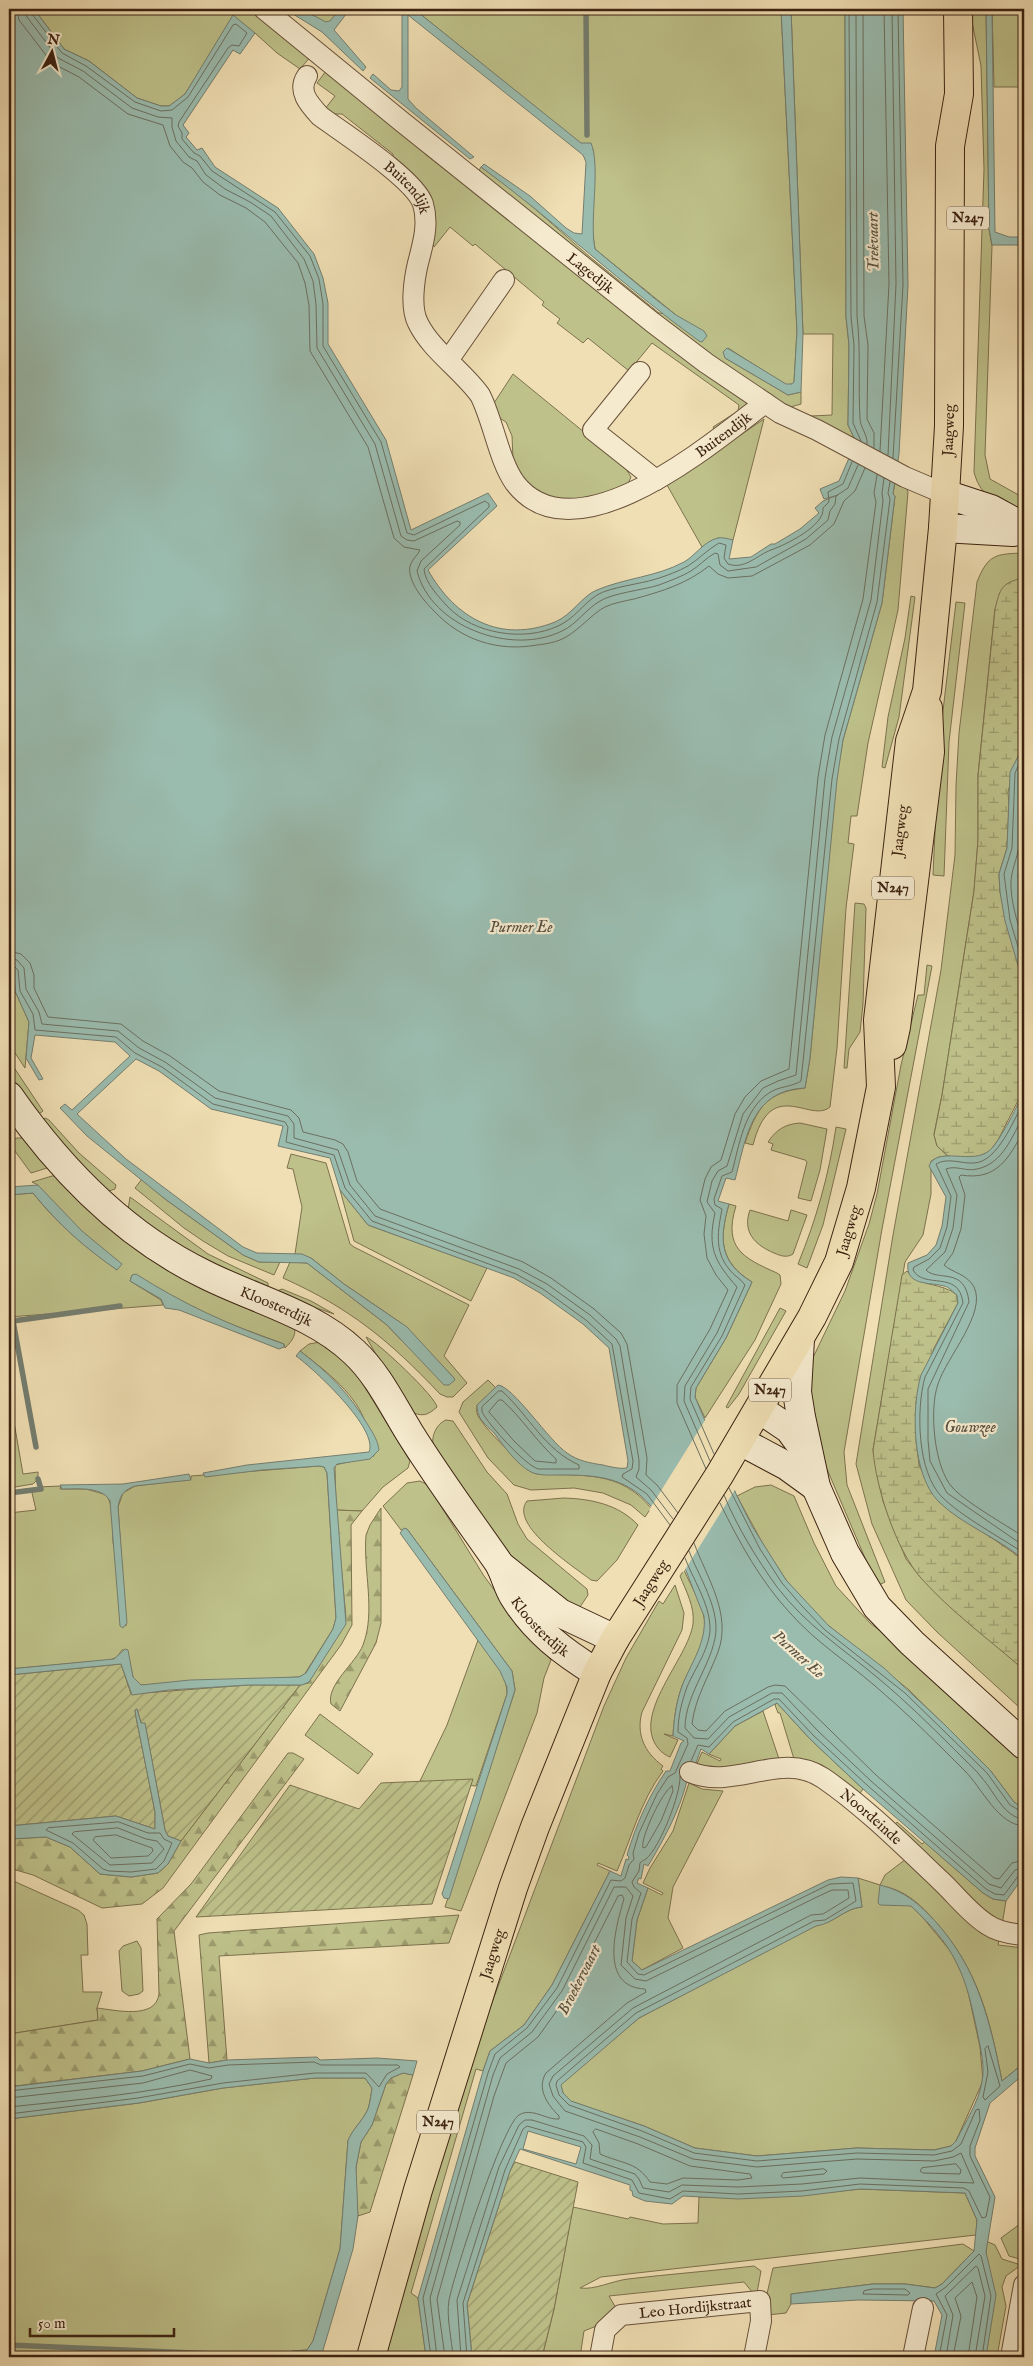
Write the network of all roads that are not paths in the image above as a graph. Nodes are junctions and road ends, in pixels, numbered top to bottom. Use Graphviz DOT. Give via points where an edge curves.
graph roads {
  1 [pos="264,9"];
  2 [pos="958,9"];
  3 [pos="307,76"];
  4 [pos="504,280"];
  5 [pos="449,360"];
  6 [pos="640,372"];
  7 [pos="765,403"];
  8 [pos="656,480"];
  9 [pos="945,494"];
  10 [pos="943,528"];
  11 [pos="1024,529"];
  12 [pos="9,1096"];
  13 [pos="800,1339"];
  14 [pos="759,1409"];
  15 [pos="736,1447"];
  16 [pos="810,1457"];
  17 [pos="816,1487"];
  18 [pos="499,1564"];
  19 [pos="615,1639"];
  20 [pos="597,1673"];
  21 [pos="1024,1745"];
  22 [pos="690,1772"];
  23 [pos="1024,1935"];
  24 [pos="1024,2285"];
  25 [pos="923,2308"];
  26 [pos="371,2357"];
  27 [pos="600,2357"];
  28 [pos="754,2357"];
  29 [pos="913,2357"];
  30 [pos="1011,2357"];
  1 -- 7 [label="street, Lagedijk" via="652,322"];
  2 -- 9 [label="main road, Jaagweg / N247" via="959,94 950,146 950,340"];
  3 -- 5 [label="street, Buitendijk" via="302,83 309,104 320,116 403,178 422,202 425,236 416,269 414,308 425,336"];
  4 -- 5 [label="street"];
  5 -- 8 [label="street, Buitendijk" via="480,395 514,481 534,499 559,509 585,508"];
  6 -- 8 [label="street" via="593,430"];
  7 -- 8 [label="street, Buitendijk" via="688,461"];
  7 -- 9 [label="street, Lagedijk" via="905,477"];
  9 -- 10 [label="main road, Jaagweg / N247"];
  9 -- 11 [label="street" via="990,509"];
  10 -- 11 [label="street" via="1013,532"];
  10 -- 13 [label="main road, Jaagweg / N247" via="927,691 910,741 878,1020 881,1087 849,1231 825,1293"];
  12 -- 18 [label="street, Kloosterdijk" via="31,1128 78,1182 121,1221 178,1261 316,1325 356,1353 450,1497"];
  13 -- 14 [label="main road, Jaagweg / N247"];
  13 -- 16 [label="street" via="796,1392"];
  14 -- 15 [label="main road, Jaagweg / N247"];
  14 -- 16 [label="street" via="789,1429"];
  15 -- 17 [label="street" via="788,1466"];
  15 -- 19 [label="main road, Jaagweg / N247"];
  16 -- 17 [label="street"];
  17 -- 21 [label="street" via="845,1553 877,1607"];
  18 -- 19 [label="street, Kloosterdijk" via="560,1613"];
  18 -- 20 [label="street, Kloosterdijk" via="513,1596 548,1639"];
  19 -- 20 [label="main road, Jaagweg / N247"];
  20 -- 26 [label="main road, Jaagweg / N247" via="513,1888 418,2190"];
  22 -- 23 [label="street, Noordeinde" via="714,1778 783,1766 813,1772 843,1793 916,1857 977,1918 996,1930"];
  24 -- 30 [label="street"];
  25 -- 29 [label="street"];
  27 -- 28 [label="street, Leo Hordijkstraat" via="605,2330 621,2315 760,2301 761,2321"];
}
